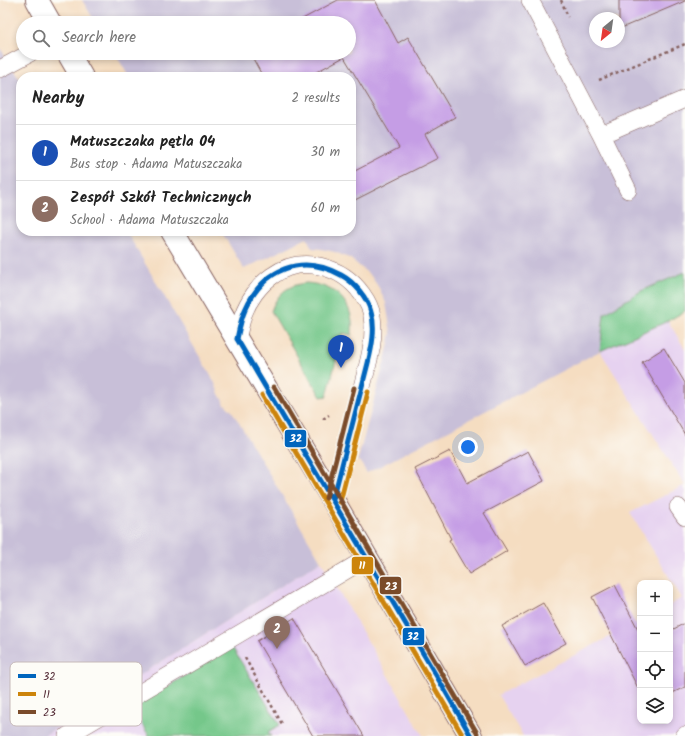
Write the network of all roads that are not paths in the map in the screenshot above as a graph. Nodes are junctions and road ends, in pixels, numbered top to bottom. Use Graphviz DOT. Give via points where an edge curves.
graph roads {
  1 [pos="37,0"];
  2 [pos="530,0"];
  3 [pos="46,16"];
  4 [pos="17,60"];
  5 [pos="72,60"];
  6 [pos="0,69"];
  7 [pos="79,72"];
  8 [pos="685,99"];
  9 [pos="601,135"];
  10 [pos="628,190"];
  11 [pos="175,236"];
  12 [pos="237,338"];
  13 [pos="333,500"];
  14 [pos="367,558"];
  15 [pos="142,692"];
  16 [pos="85,726"];
  17 [pos="68,736"];
  18 [pos="471,736"];
  1 -- 3 [label="street"];
  2 -- 9 [label="lane"];
  4 -- 6 [label="lane"];
  5 -- 7 [label="street"];
  8 -- 9 [label="lane"];
  9 -- 10 [label="lane"];
  11 -- 12 [label="street"];
  12 -- 13 [label="street"];
  12 -- 13 [label="lane" via="250,301 261,285 285,268 300,265 330,268 356,286 367,300 374,334 371,353"];
  13 -- 14 [label="street"];
  14 -- 15 [label="lane"];
  14 -- 18 [label="street"];
  16 -- 17 [label="lane"];
}
